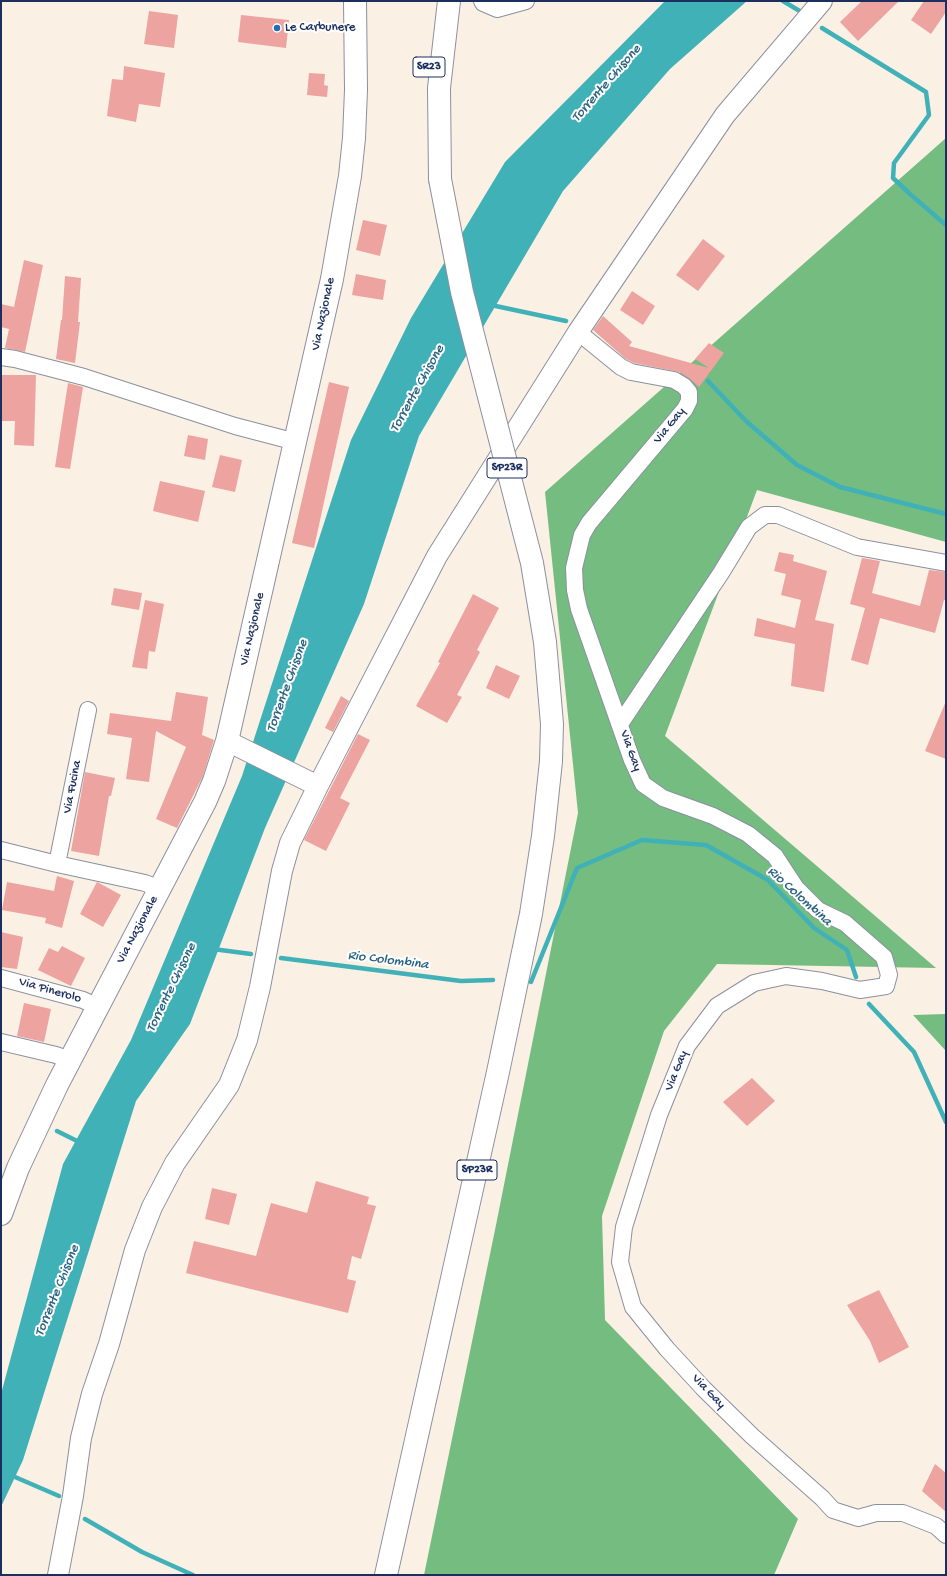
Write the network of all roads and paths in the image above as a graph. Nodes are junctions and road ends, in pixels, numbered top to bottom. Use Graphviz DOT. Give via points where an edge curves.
graph roads {
  1 [pos="355,1"];
  2 [pos="438,1"];
  3 [pos="449,1"];
  4 [pos="482,1"];
  5 [pos="526,1"];
  6 [pos="822,1"];
  7 [pos="438,132"];
  8 [pos="578,332"];
  9 [pos="1,357"];
  10 [pos="296,442"];
  11 [pos="946,563"];
  12 [pos="88,710"];
  13 [pos="620,724"];
  14 [pos="227,741"];
  15 [pos="318,786"];
  16 [pos="1,850"];
  17 [pos="1,853"];
  18 [pos="1,862"];
  19 [pos="57,864"];
  20 [pos="160,889"];
  21 [pos="1,978"];
  22 [pos="98,1007"];
  23 [pos="1,1042"];
  24 [pos="69,1060"];
  25 [pos="1,1214"];
  26 [pos="943,1526"];
  27 [pos="58,1575"];
  28 [pos="386,1575"];
  1 -- 10 [label="main road, Via Nazionale" via="356,90 350,176 332,279"];
  2 -- 7 [label="main road, SR23" via="428,72 429,102"];
  3 -- 7 [label="main road, SP23R" via="438,88"];
  4 -- 5 [label="street" via="496,9"];
  6 -- 8 [label="street" via="726,116"];
  7 -- 28 [label="main road, SP23R, bridge" via="440,179 462,292 532,563 546,650 552,724 551,761 531,914"];
  8 -- 13 [label="street, Via Gay" via="621,367 631,372 674,380 689,392 689,401 685,409 589,523 578,550 575,590 579,609"];
  8 -- 15 [label="street" via="441,549"];
  9 -- 10 [label="street" via="84,377 235,426"];
  10 -- 14 [label="main road, Via Nazionale"];
  11 -- 13 [label="street, Via Gay" via="858,547 778,515 765,515 749,527 721,574"];
  12 -- 19 [label="street, Via Fucina"];
  13 -- 26 [label="street, Via Gay" via="643,784 663,798 713,816 748,834 775,856 796,888 818,910 845,923 884,957 889,975 886,986 860,990 786,976 754,984 717,1006 688,1046 659,1115 632,1198 624,1227 620,1262 633,1307 704,1389 833,1510 858,1518 903,1513"];
  14 -- 15 [label="street"];
  14 -- 20 [label="main road, Via Nazionale" via="205,802"];
  15 -- 27 [label="street" via="290,842 247,1040 229,1085 174,1163 152,1207 135,1250 81,1438"];
  16 -- 19 [label="street"];
  17 -- 18 [label="street"];
  19 -- 20 [label="street" via="145,883"];
  20 -- 22 [label="main road, Via Nazionale"];
  21 -- 22 [label="street, Via Pinerolo" via="83,1000"];
  22 -- 24 [label="main road, Via Nazionale"];
  23 -- 24 [label="street"];
  24 -- 25 [label="main road, Via Nazionale" via="34,1133"];
}
